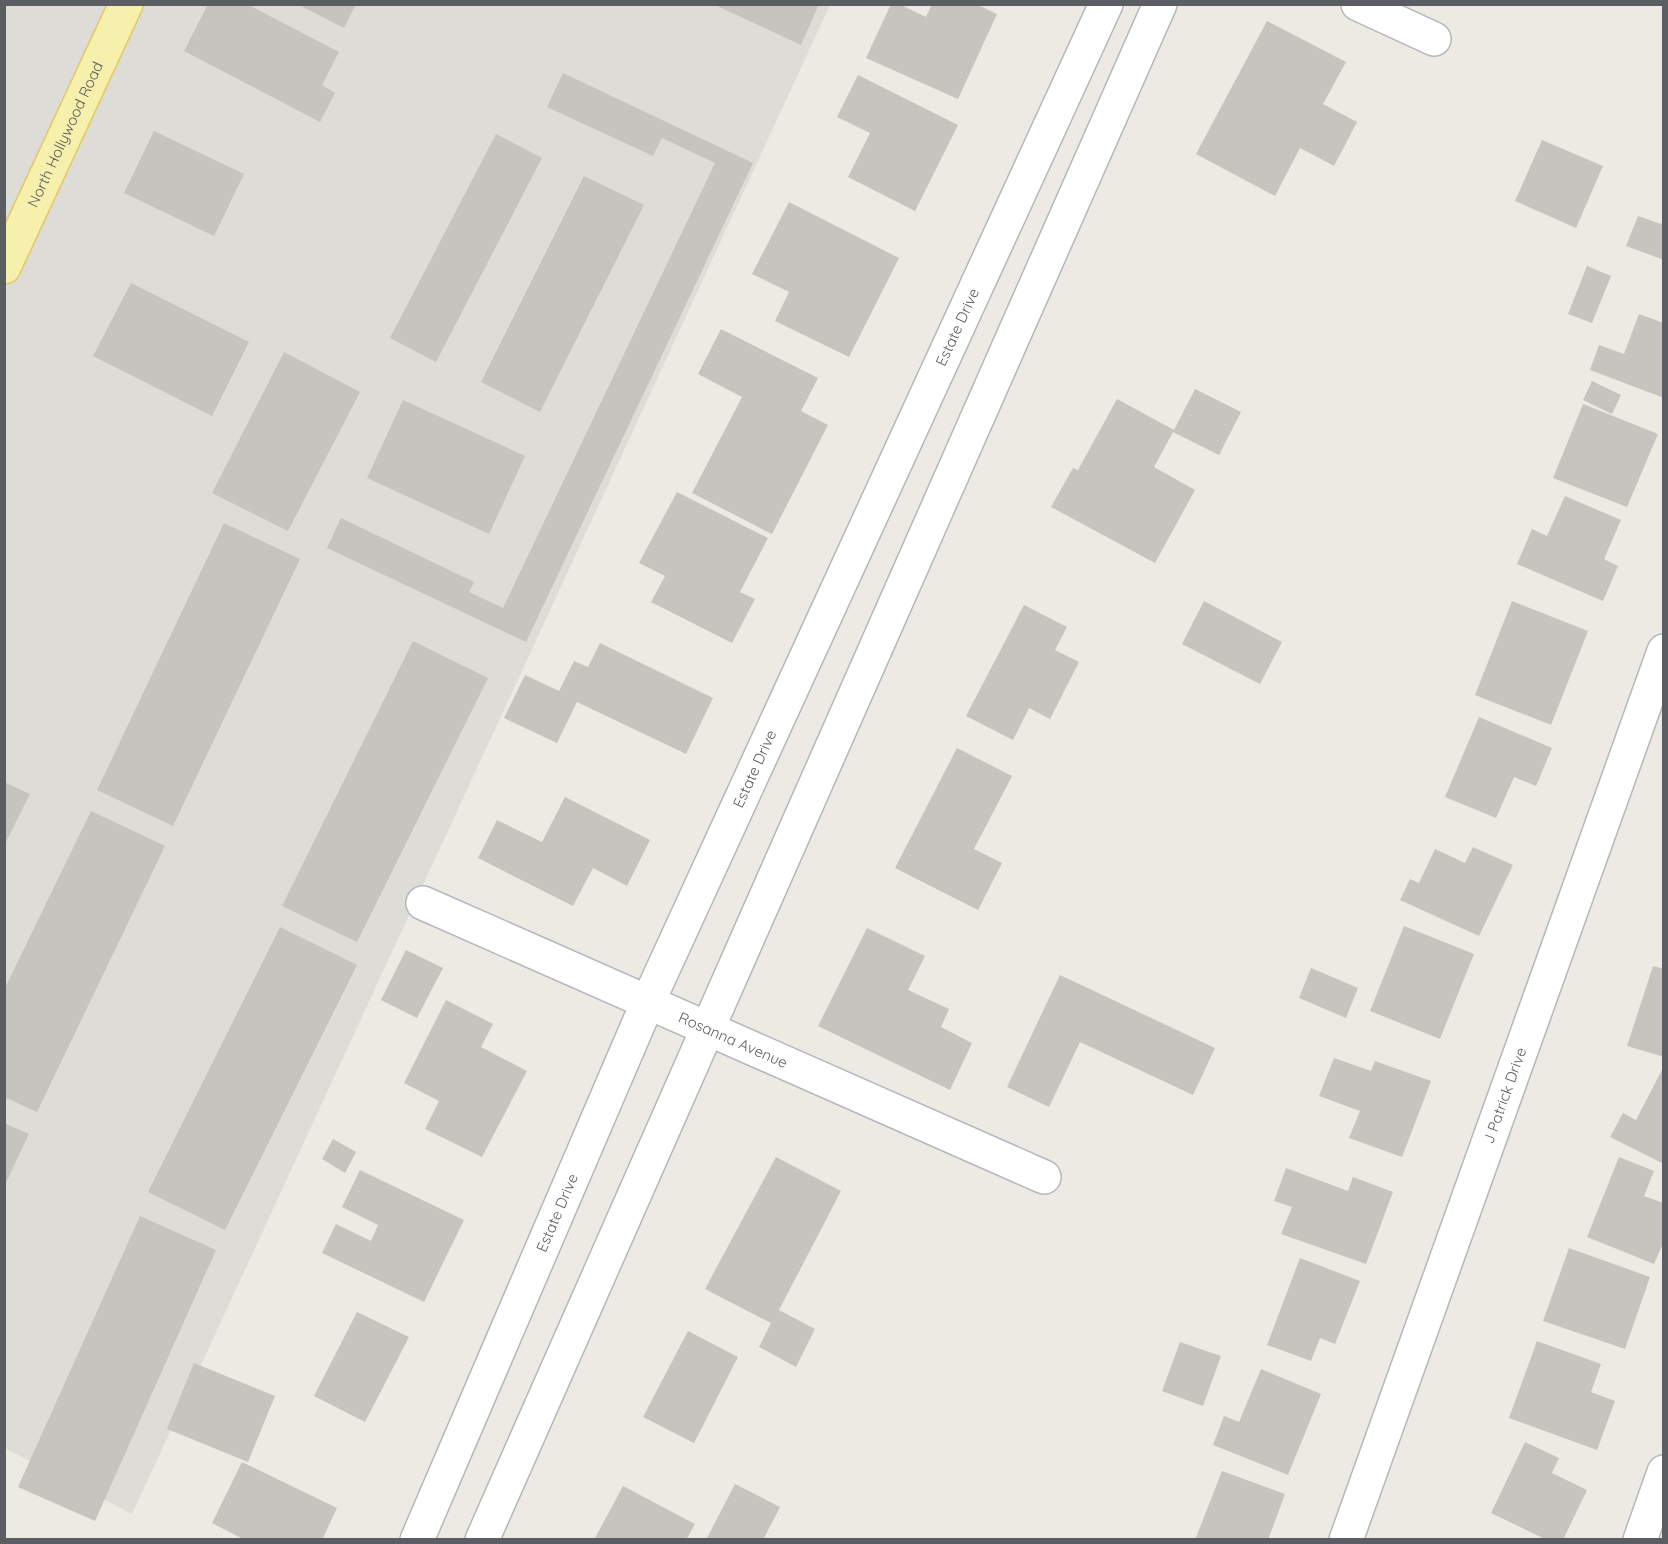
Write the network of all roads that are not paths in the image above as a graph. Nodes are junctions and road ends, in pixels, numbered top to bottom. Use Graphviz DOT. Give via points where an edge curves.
graph roads {
  1 [pos="126,4"];
  2 [pos="1106,4"];
  3 [pos="1160,4"];
  4 [pos="1358,4"];
  5 [pos="1434,39"];
  6 [pos="4,267"];
  7 [pos="1664,651"];
  8 [pos="423,903"];
  9 [pos="647,1004"];
  10 [pos="708,1027"];
  11 [pos="1044,1177"];
  12 [pos="1664,1472"];
  13 [pos="417,1539"];
  14 [pos="482,1539"];
  15 [pos="1346,1539"];
  16 [pos="1640,1539"];
  1 -- 6 [label="main road, North Hollywood Road"];
  2 -- 9 [label="street, Estate Drive"];
  3 -- 10 [label="street"];
  4 -- 5 [label="street"];
  7 -- 15 [label="street, J Patrick Drive"];
  8 -- 9 [label="street, Rosanna Avenue"];
  9 -- 10 [label="street, Rosanna Avenue"];
  9 -- 13 [label="street, Estate Drive"];
  10 -- 11 [label="street, Rosanna Avenue"];
  10 -- 14 [label="street"];
  12 -- 16 [label="street"];
}
